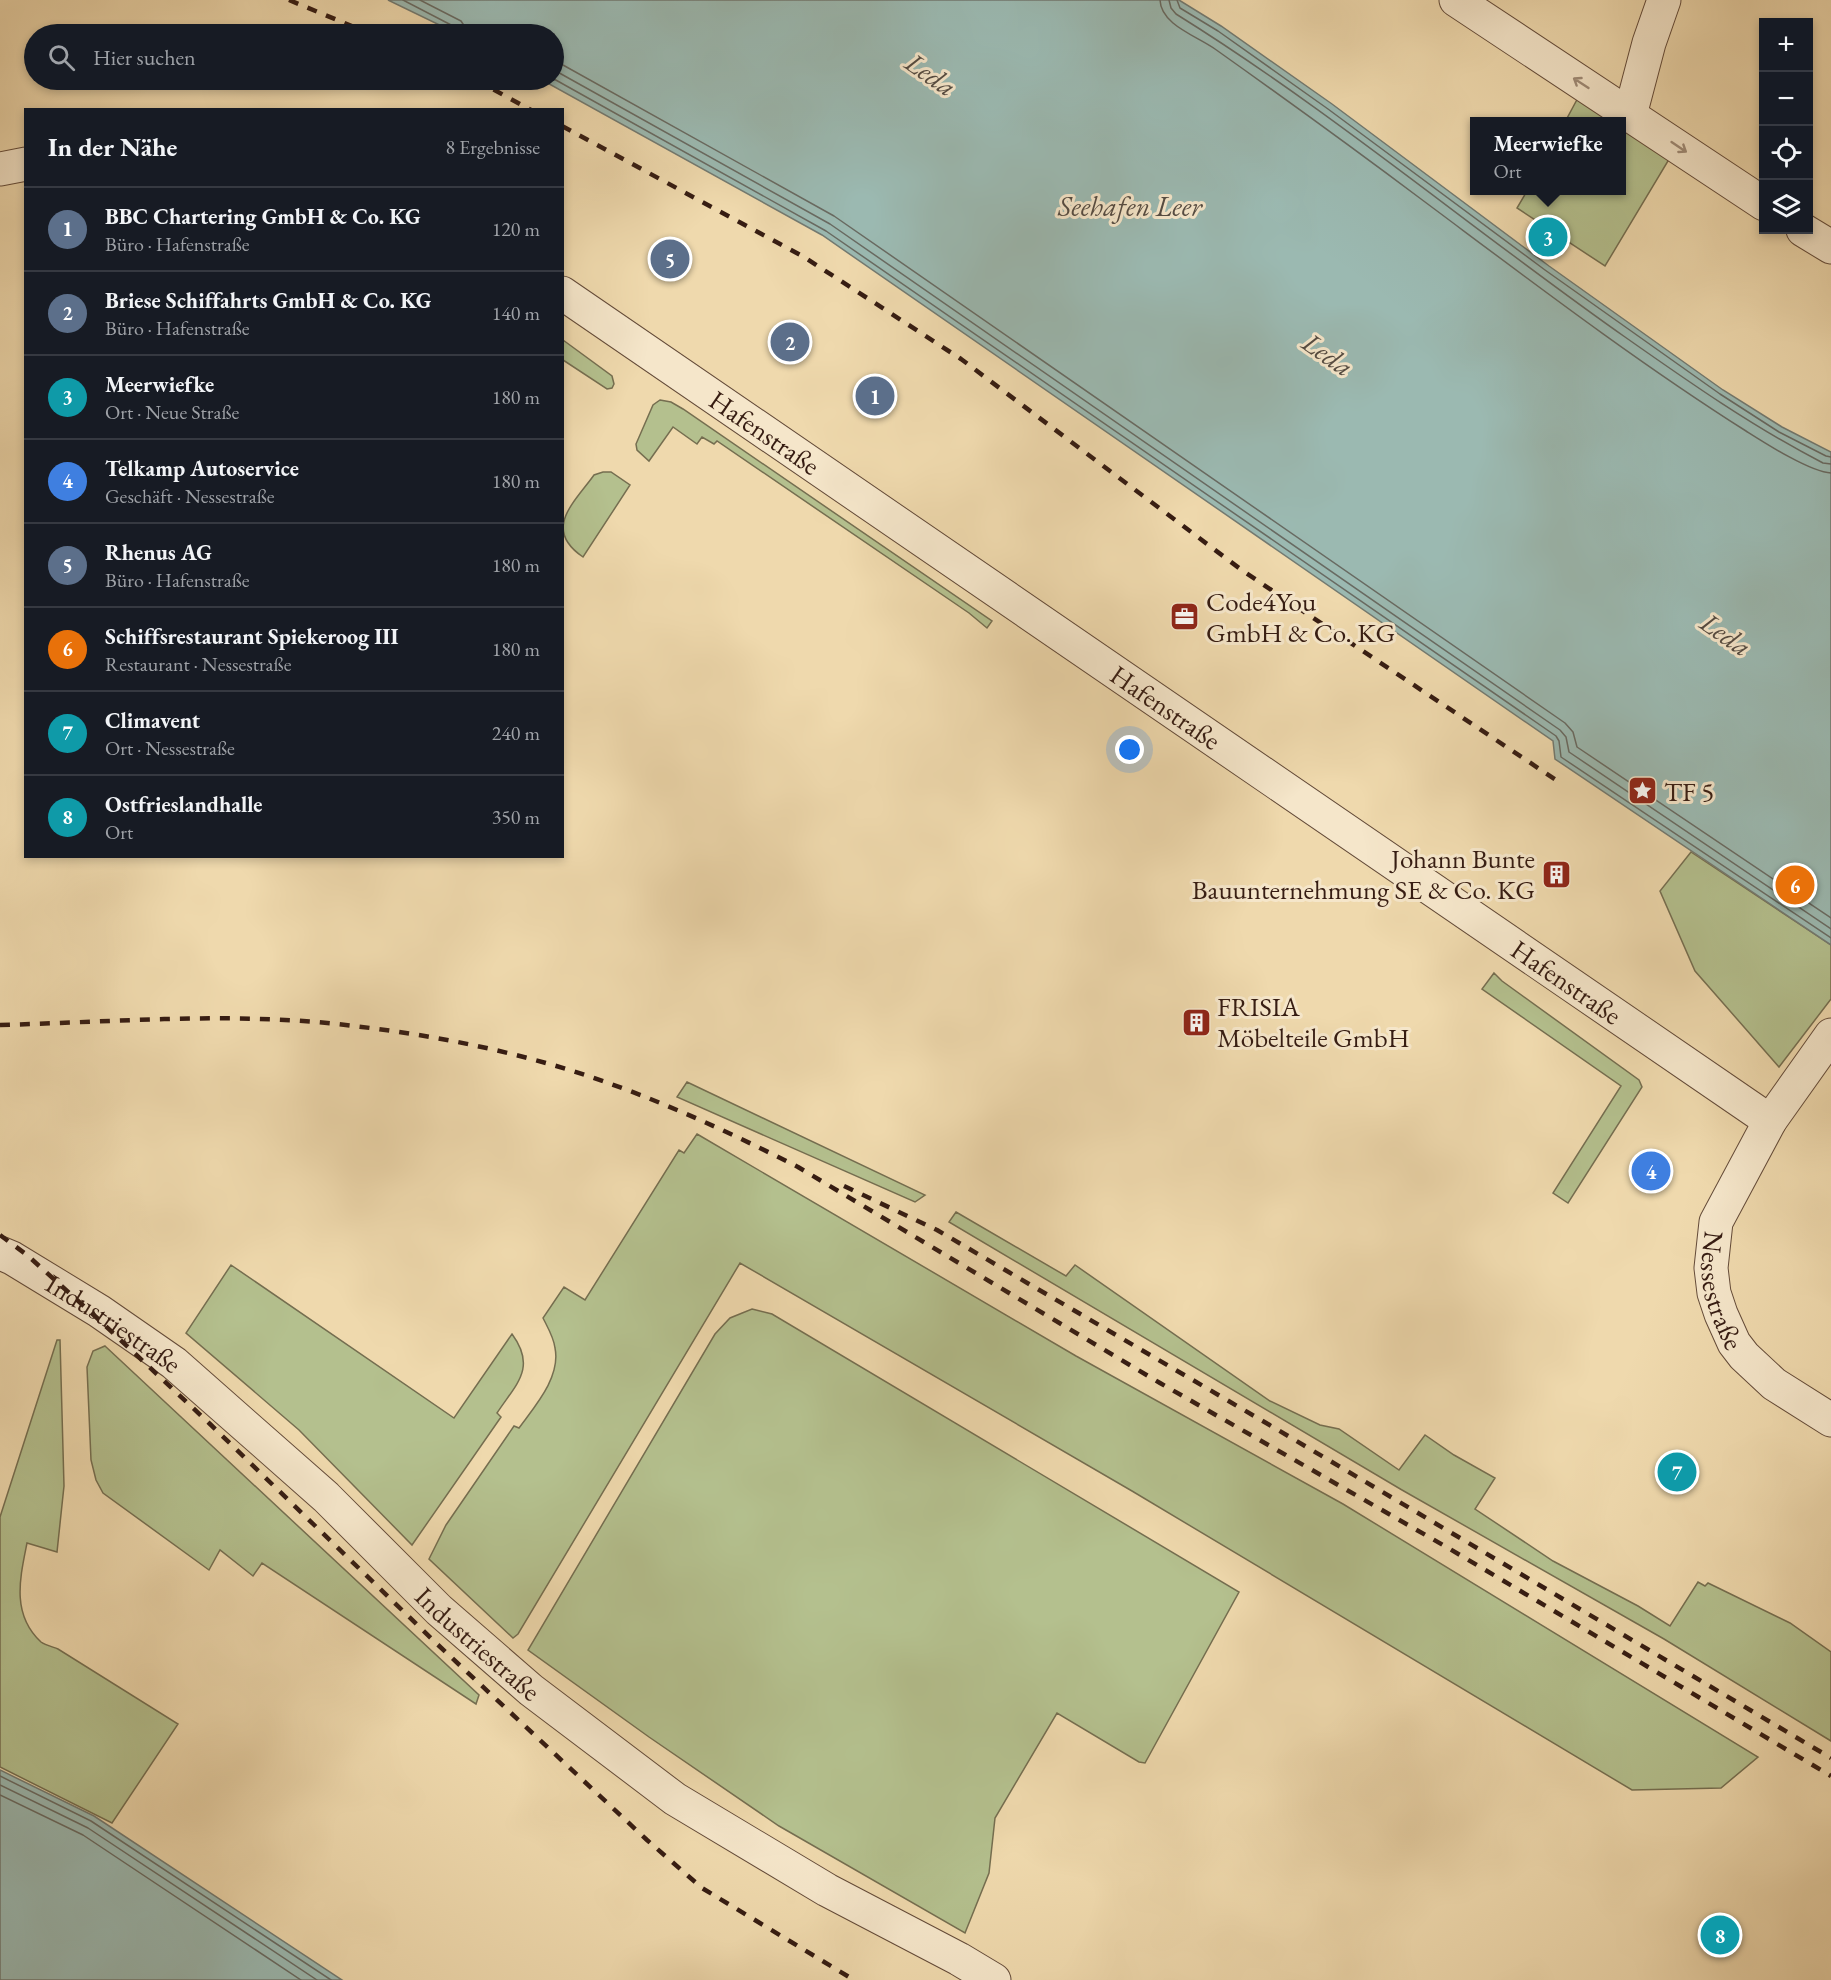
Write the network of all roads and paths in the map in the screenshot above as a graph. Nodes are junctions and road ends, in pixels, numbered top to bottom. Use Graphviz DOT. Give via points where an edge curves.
graph roads {
  1 [pos="1455,0"];
  2 [pos="1664,0"];
  3 [pos="1630,115"];
  4 [pos="24,164"];
  5 [pos="0,169"];
  6 [pos="1759,201"];
  7 [pos="1810,234"];
  8 [pos="1831,247"];
  9 [pos="564,294"];
  10 [pos="1831,1035"];
  11 [pos="1770,1121"];
  12 [pos="0,1253"];
  13 [pos="1831,1420"];
  14 [pos="994,1980"];
  3 -- 1 [label="street, one-way"];
  2 -- 3 [label="street"];
  3 -- 6 [label="street, one-way"];
  4 -- 5 [label="street"];
  7 -- 8 [label="street"];
  9 -- 11 [label="street, Hafenstraße"];
  10 -- 11 [label="street, Nessestraße"];
  11 -- 13 [label="street, Nessestraße" via="1716,1222 1711,1268 1714,1293 1726,1329 1744,1356 1774,1384"];
  12 -- 14 [label="street, Industriestraße" via="99,1311 174,1362 326,1497 439,1610 531,1689 675,1799 827,1890"];
}
